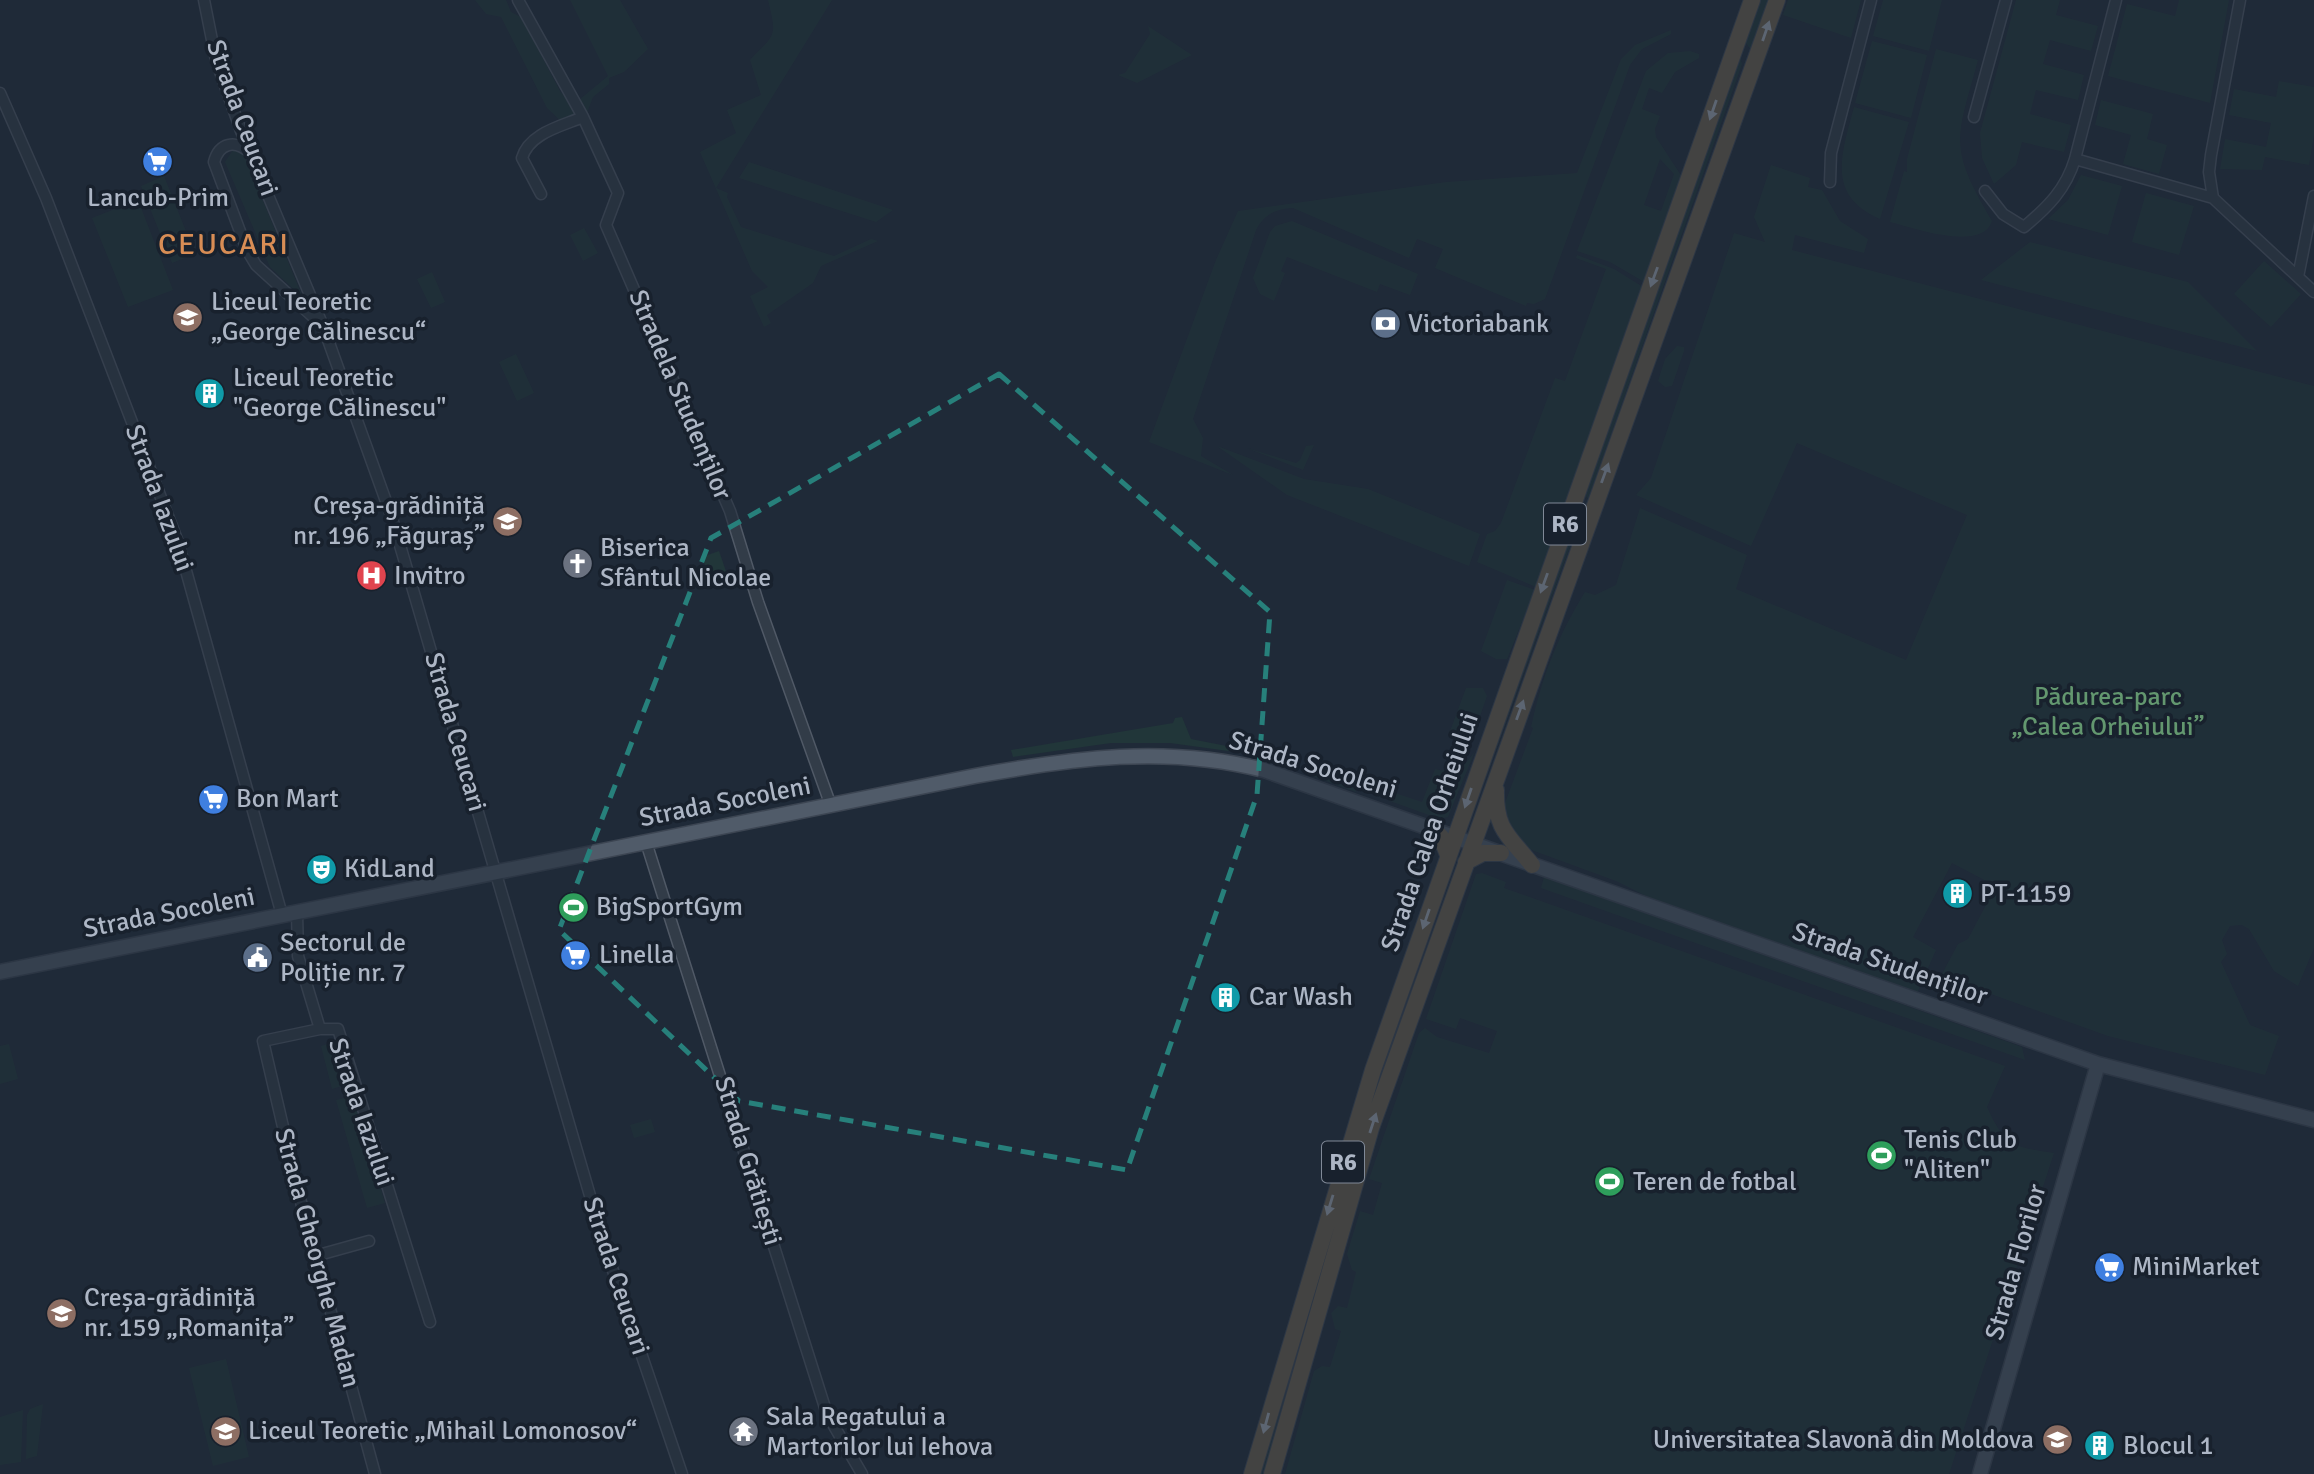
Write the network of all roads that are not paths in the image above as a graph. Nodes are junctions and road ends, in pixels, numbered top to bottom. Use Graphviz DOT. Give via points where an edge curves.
graph roads {
  1 [pos="204,0"];
  2 [pos="518,0"];
  3 [pos="1752,0"];
  4 [pos="1777,0"];
  5 [pos="1871,0"];
  6 [pos="2006,0"];
  7 [pos="2116,0"];
  8 [pos="2240,0"];
  9 [pos="1736,45"];
  10 [pos="1755,63"];
  11 [pos="0,93"];
  12 [pos="583,117"];
  13 [pos="1974,117"];
  14 [pos="250,153"];
  15 [pos="2074,159"];
  16 [pos="1830,182"];
  17 [pos="1986,191"];
  18 [pos="541,194"];
  19 [pos="2314,196"];
  20 [pos="2213,198"];
  21 [pos="2298,277"];
  22 [pos="2314,292"];
  23 [pos="323,326"];
  24 [pos="1571,508"];
  25 [pos="1590,515"];
  26 [pos="1497,774"];
  27 [pos="831,806"];
  28 [pos="1433,829"];
  29 [pos="1455,836"];
  30 [pos="646,842"];
  31 [pos="1473,843"];
  32 [pos="1501,853"];
  33 [pos="1448,855"];
  34 [pos="1466,862"];
  35 [pos="1532,864"];
  36 [pos="495,873"];
  37 [pos="297,912"];
  38 [pos="282,915"];
  39 [pos="0,972"];
  40 [pos="320,1029"];
  41 [pos="2098,1064"];
  42 [pos="2314,1121"];
  43 [pos="369,1241"];
  44 [pos="315,1256"];
  45 [pos="430,1322"];
  46 [pos="1294,1324"];
  47 [pos="1313,1329"];
  48 [pos="375,1474"];
  49 [pos="682,1474"];
  50 [pos="862,1474"];
  51 [pos="1252,1474"];
  52 [pos="1272,1474"];
  53 [pos="1980,1474"];
  1 -- 14 [label="street, Strada Ceucari" via="216,60"];
  2 -- 12 [label="street, Stradela Studenților"];
  3 -- 9 [label="highway, R6"];
  10 -- 4 [label="highway, R6, one-way"];
  5 -- 16 [label="street" via="1831,153"];
  6 -- 13 [label="street"];
  7 -- 15 [label="street"];
  8 -- 20 [label="street" via="2211,155"];
  9 -- 10 [label="highway"];
  9 -- 24 [label="highway, Strada Calea Orheiului / R6, one-way"];
  25 -- 10 [label="highway, Strada Calea Orheiului / R6, one-way"];
  11 -- 38 [label="street, Strada Iazului" via="46,198 178,542"];
  12 -- 18 [label="street" via="538,137 524,150 522,158"];
  12 -- 27 [label="street, Stradela Studenților" via="618,192 606,225 730,511"];
  14 -- 23 [label="street, Strada Ceucari"];
  14 -- 23 [label="street" via="237,145 225,145 214,162 247,250 268,280"];
  15 -- 17 [label="street" via="2060,192 2024,228 2003,214"];
  15 -- 20 [label="street"];
  19 -- 21 [label="street"];
  20 -- 21 [label="street"];
  21 -- 22 [label="street"];
  23 -- 36 [label="street, Strada Ceucari" via="396,531"];
  24 -- 25 [label="highway"];
  24 -- 29 [label="highway, Strada Calea Orheiului / R6, one-way"];
  26 -- 25 [label="highway, Strada Calea Orheiului / R6, one-way"];
  26 -- 31 [label="highway, Strada Calea Orheiului / R6"];
  26 -- 35 [label="highway" via="1499,823"];
  27 -- 28 [label="main road, Strada Socoleni" via="1049,763 1115,755 1167,755 1264,770"];
  27 -- 30 [label="main road, Strada Socoleni"];
  28 -- 29 [label="main road, Strada Socoleni"];
  28 -- 33 [label="highway"];
  29 -- 31 [label="main road, Strada Studenților"];
  29 -- 33 [label="highway, Strada Calea Orheiului / R6"];
  30 -- 36 [label="main road, Strada Socoleni"];
  30 -- 50 [label="street, Strada Grătiești" via="827,1414"];
  31 -- 32 [label="main road, Strada Studenților"];
  31 -- 34 [label="highway, Strada Calea Orheiului / R6"];
  32 -- 34 [label="highway" via="1483,853"];
  32 -- 35 [label="main road, Strada Studenților"];
  33 -- 46 [label="highway, Strada Calea Orheiului / R6, one-way" via="1350,1136"];
  47 -- 34 [label="highway, Strada Calea Orheiului / R6, one-way" via="1371,1128"];
  35 -- 41 [label="main road, Strada Studenților"];
  36 -- 37 [label="main road, Strada Socoleni"];
  36 -- 49 [label="street, Strada Ceucari" via="615,1280"];
  37 -- 38 [label="main road, Strada Socoleni"];
  37 -- 40 [label="street, Strada Iazului" via="298,956"];
  38 -- 39 [label="main road, Strada Socoleni"];
  40 -- 44 [label="street, Strada Gheorghe Madan" via="263,1041"];
  40 -- 45 [label="street, Strada Iazului" via="338,1029"];
  41 -- 42 [label="main road, Strada Studenților"];
  41 -- 53 [label="main road, Strada Florilor"];
  43 -- 44 [label="street"];
  44 -- 48 [label="street, Strada Gheorghe Madan"];
  46 -- 47 [label="highway"];
  46 -- 51 [label="highway, Strada Calea Orheiului / R6, one-way"];
  47 -- 52 [label="highway, Strada Calea Orheiului / R6"];
}
